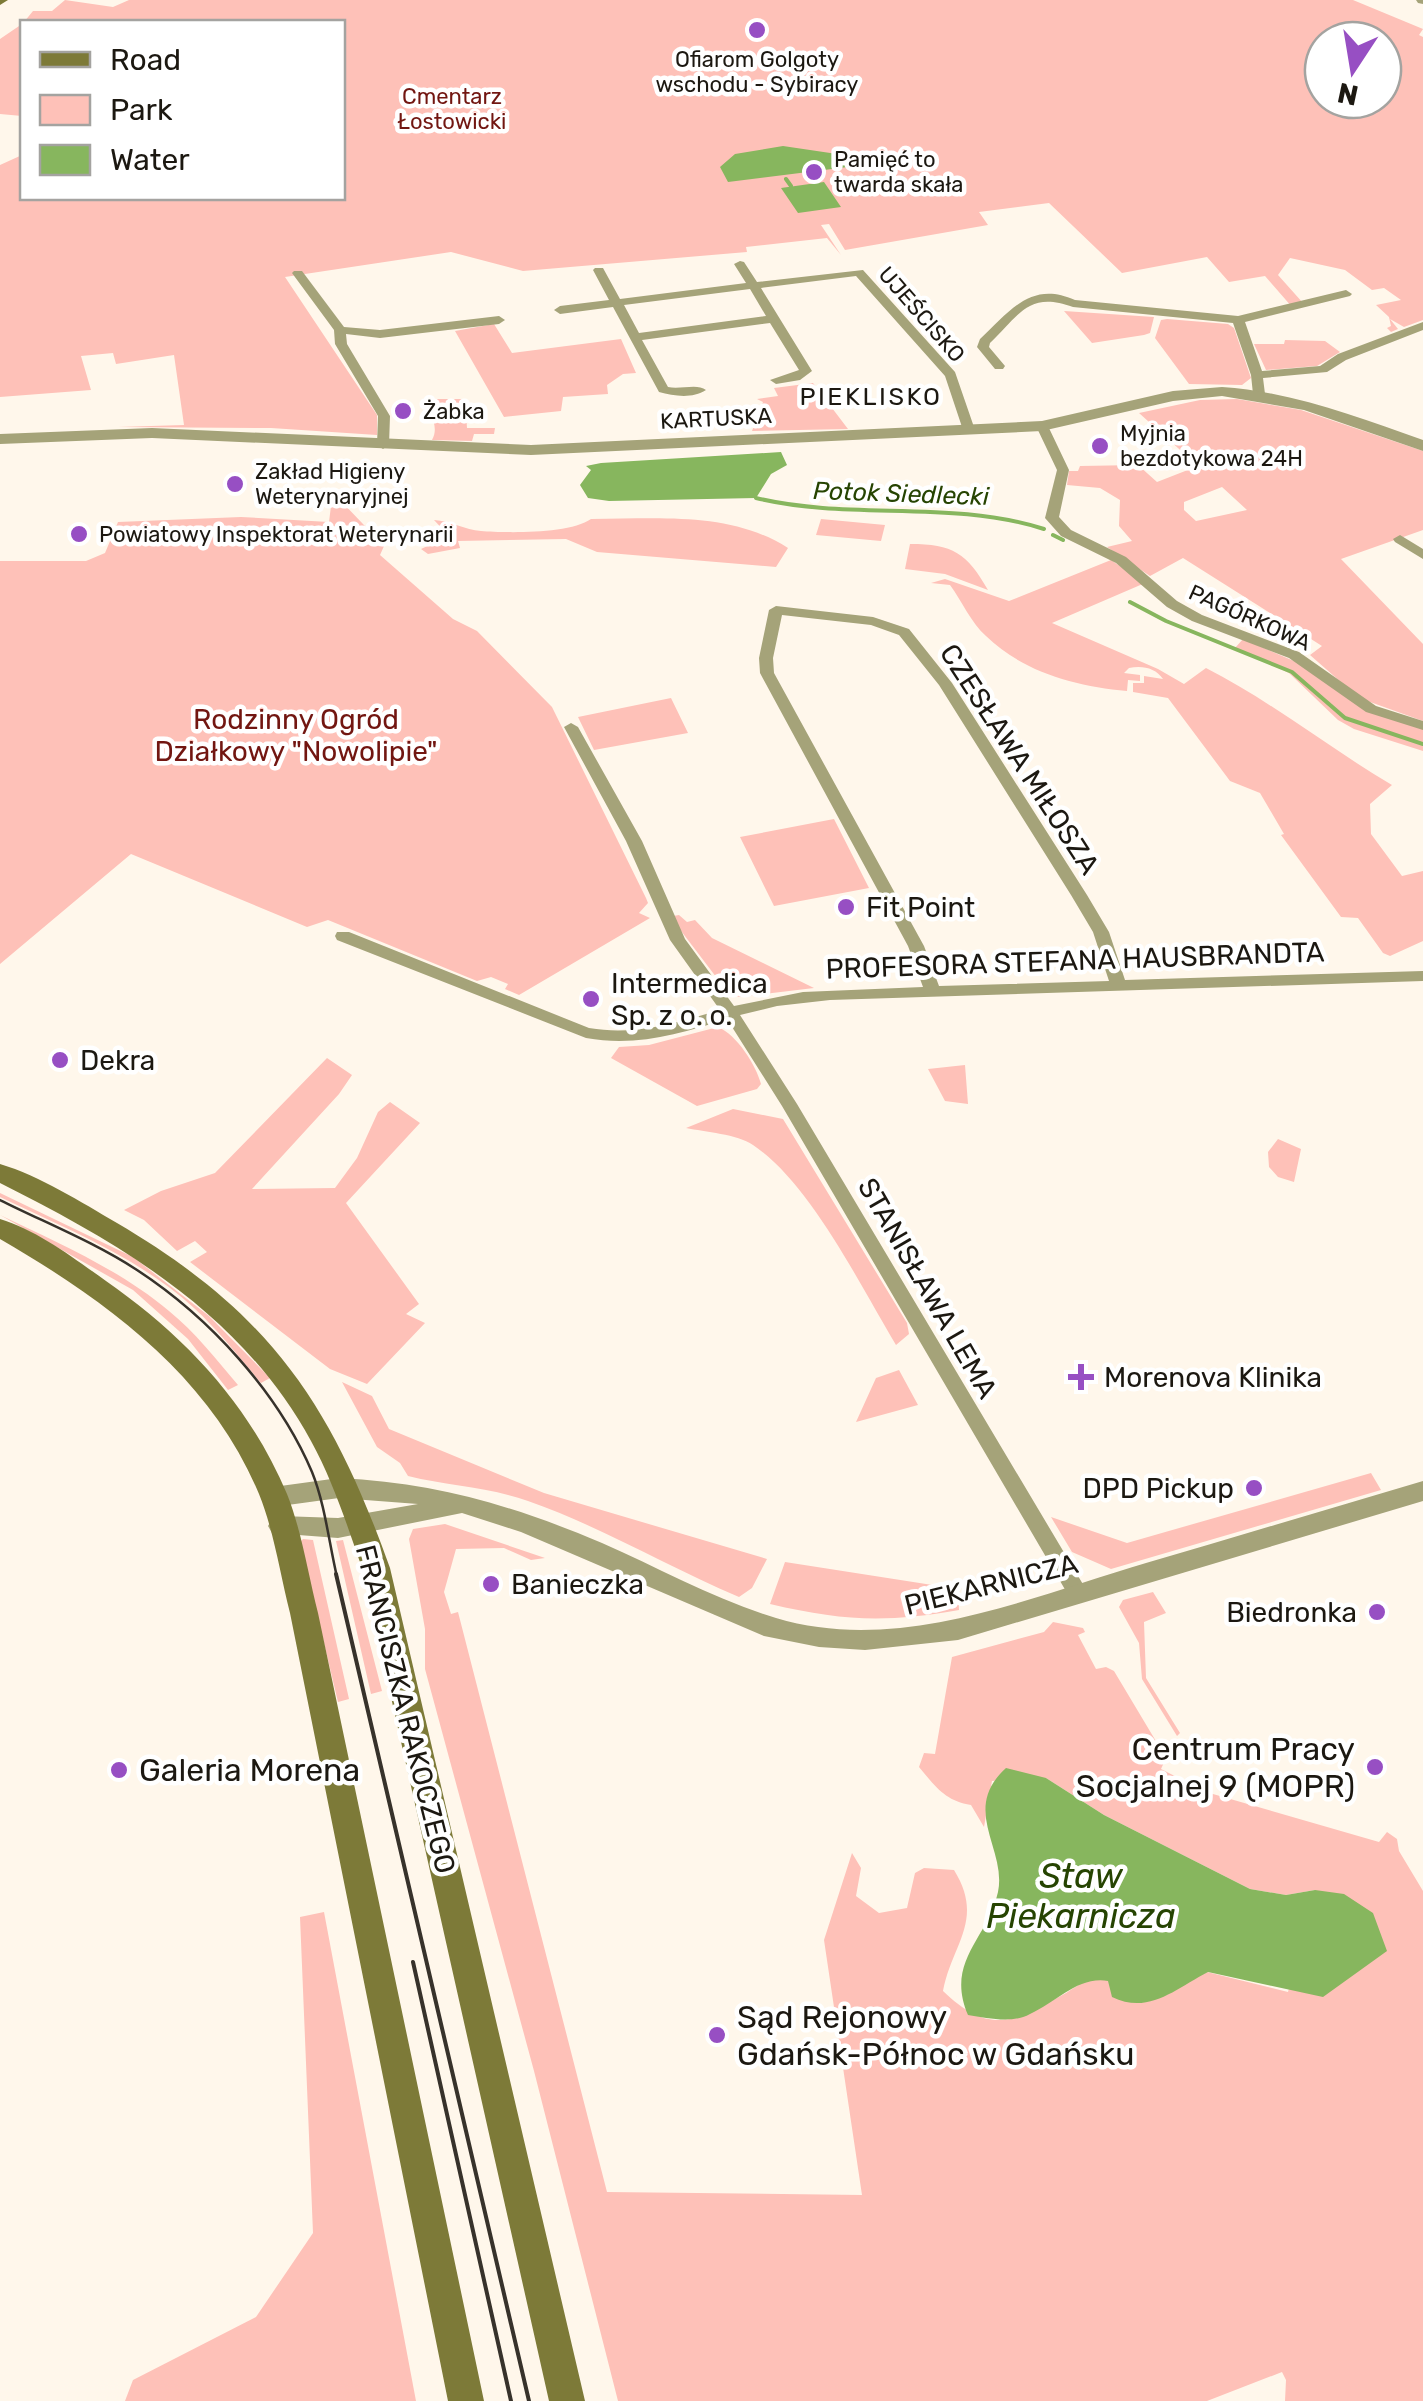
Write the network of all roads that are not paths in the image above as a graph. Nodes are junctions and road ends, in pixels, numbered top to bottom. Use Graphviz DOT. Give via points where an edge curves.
graph roads {
  1 [pos="740,264"];
  2 [pos="600,270"];
  3 [pos="298,274"];
  4 [pos="751,286"];
  5 [pos="1346,294"];
  6 [pos="616,303"];
  7 [pos="560,310"];
  8 [pos="772,319"];
  9 [pos="499,320"];
  10 [pos="1238,320"];
  11 [pos="1423,326"];
  12 [pos="340,330"];
  13 [pos="635,337"];
  14 [pos="999,366"];
  15 [pos="1257,375"];
  16 [pos="776,380"];
  17 [pos="700,390"];
  18 [pos="1259,394"];
  19 [pos="1042,426"];
  20 [pos="969,430"];
  21 [pos="0,438"];
  22 [pos="383,445"];
  23 [pos="1423,446"];
  24 [pos="1400,538"];
  25 [pos="1423,555"];
  26 [pos="1423,726"];
  27 [pos="572,727"];
  28 [pos="342,936"];
  29 [pos="1423,976"];
  30 [pos="1118,985"];
  31 [pos="932,991"];
  32 [pos="731,1013"];
  33 [pos="0,1173"];
  34 [pos="0,1228"];
  35 [pos="345,1486"];
  36 [pos="1423,1491"];
  37 [pos="274,1496"];
  38 [pos="466,1506"];
  39 [pos="360,1525"];
  40 [pos="281,1526"];
  41 [pos="1077,1592"];
  42 [pos="466,2401"];
  43 [pos="567,2401"];
  1 -- 4 [label="street"];
  2 -- 6 [label="street"];
  3 -- 12 [label="street"];
  4 -- 6 [label="street, UJEŚCISKO"];
  4 -- 8 [label="street"];
  4 -- 20 [label="street, UJEŚCISKO" via="859,272 951,375"];
  5 -- 10 [label="street"];
  6 -- 7 [label="street, UJEŚCISKO"];
  6 -- 13 [label="street"];
  8 -- 13 [label="street"];
  8 -- 16 [label="street" via="806,371"];
  9 -- 12 [label="street" via="380,334"];
  10 -- 14 [label="street" via="1042,297 1029,300 984,342"];
  10 -- 15 [label="street"];
  11 -- 15 [label="street" via="1323,369"];
  12 -- 22 [label="street" via="341,344 384,416"];
  13 -- 17 [label="street" via="663,389"];
  15 -- 18 [label="street"];
  18 -- 19 [label="street, KARTUSKA" via="1192,393"];
  18 -- 23 [label="street, KARTUSKA"];
  19 -- 20 [label="street, KARTUSKA"];
  19 -- 26 [label="street, PAGÓRKOWA" via="1062,470 1052,518 1066,532 1106,550 1197,618 1294,655 1351,699"];
  20 -- 22 [label="street, KARTUSKA" via="532,450"];
  21 -- 22 [label="street, KARTUSKA" via="152,433"];
  24 -- 25 [label="street"];
  27 -- 32 [label="street, STANISŁAWA LEMA" via="678,940"];
  28 -- 32 [label="street" via="601,1037 646,1035"];
  29 -- 30 [label="street, PROFESORA STEFANA HAUSBRANDTA"];
  30 -- 31 [label="street, PROFESORA STEFANA HAUSBRANDTA"];
  30 -- 31 [label="street, CZESŁAWA MIŁOSZA" via="1099,928 911,640 888,624 776,610 766,658 769,678 916,946"];
  31 -- 32 [label="street, PROFESORA STEFANA HAUSBRANDTA" via="800,998"];
  32 -- 41 [label="street, STANISŁAWA LEMA"];
  33 -- 35 [label="main road, FRANCISZKA RAKOCZEGO" via="132,1240 198,1288 298,1398"];
  34 -- 37 [label="main road" via="105,1290 166,1338 230,1417"];
  35 -- 37 [label="street, PIEKARNICZA"];
  35 -- 38 [label="street, PIEKARNICZA"];
  35 -- 39 [label="main road, FRANCISZKA RAKOCZEGO"];
  36 -- 41 [label="street, PIEKARNICZA"];
  37 -- 40 [label="main road"];
  38 -- 39 [label="street, PIEKARNICZA"];
  38 -- 41 [label="street, PIEKARNICZA" via="568,1541 744,1618 810,1636 920,1637"];
  39 -- 40 [label="street, PIEKARNICZA"];
  39 -- 43 [label="main road, FRANCISZKA RAKOCZEGO" via="376,1568"];
  40 -- 42 [label="main road"];
}
